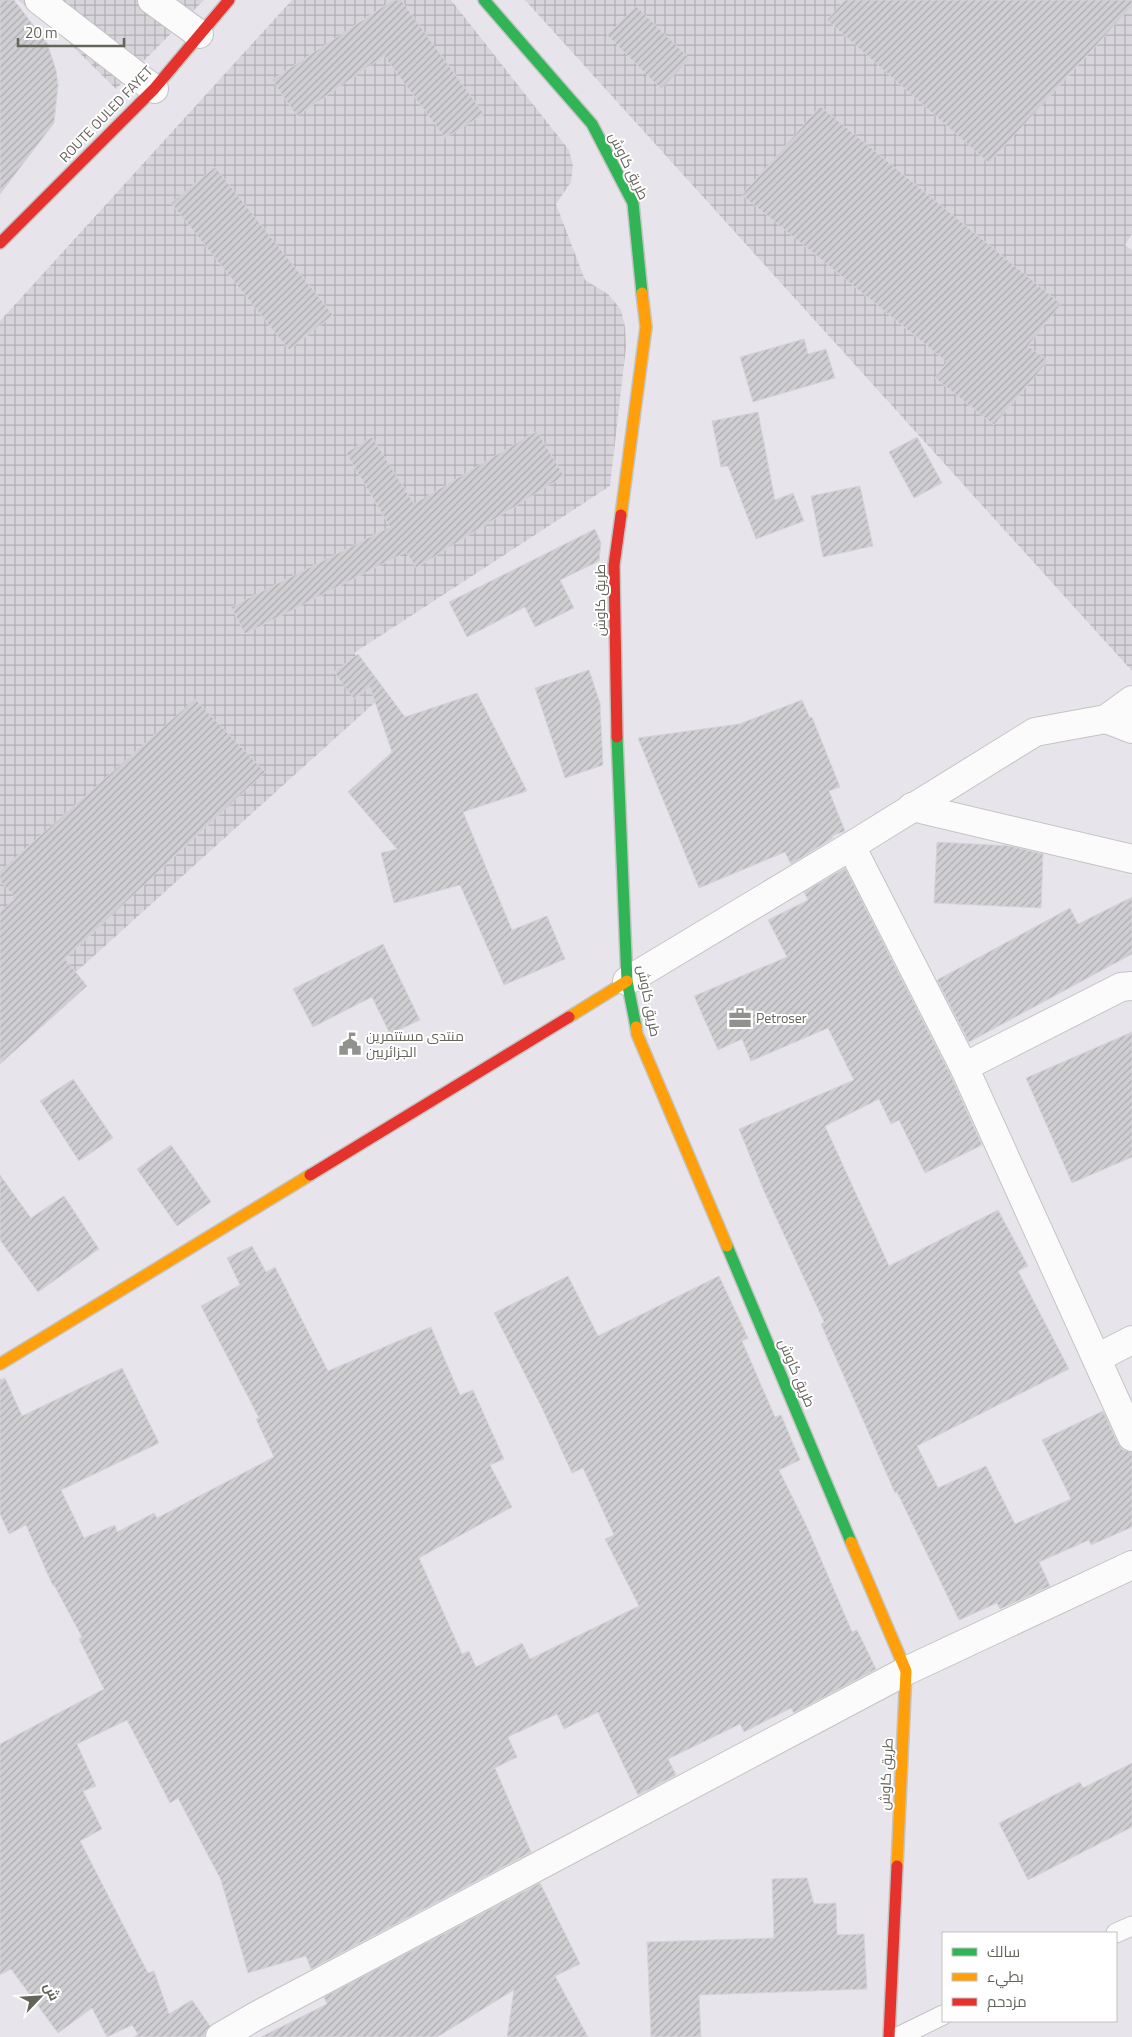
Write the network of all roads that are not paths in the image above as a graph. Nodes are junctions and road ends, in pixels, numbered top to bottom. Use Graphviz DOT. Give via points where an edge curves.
graph roads {
  1 [pos="39,0"];
  2 [pos="152,0"];
  3 [pos="229,0"];
  4 [pos="484,0"];
  5 [pos="199,34"];
  6 [pos="154,89"];
  7 [pos="0,243"];
  8 [pos="1132,700"];
  9 [pos="1106,719"];
  10 [pos="1132,729"];
  11 [pos="912,807"];
  12 [pos="851,846"];
  13 [pos="1132,859"];
  14 [pos="627,981"];
  15 [pos="1132,986"];
  16 [pos="964,1068"];
  17 [pos="1132,1340"];
  18 [pos="1097,1358"];
  19 [pos="0,1364"];
  20 [pos="1132,1437"];
  21 [pos="1132,1565"];
  22 [pos="906,1671"];
  23 [pos="1132,1926"];
  24 [pos="1117,1934"];
  25 [pos="942,2015"];
  26 [pos="220,2037"];
  27 [pos="889,2037"];
  28 [pos="898,2037"];
  1 -- 6 [label="street"];
  2 -- 5 [label="street"];
  3 -- 5 [label="street, ROUTE OULED FAYET"];
  4 -- 14 [label="street, طريق كاوش" via="592,124 633,203 646,327 614,565 615,681"];
  5 -- 6 [label="street, ROUTE OULED FAYET"];
  6 -- 7 [label="street, ROUTE OULED FAYET"];
  8 -- 9 [label="street"];
  9 -- 10 [label="street"];
  9 -- 11 [label="street" via="1035,732"];
  11 -- 12 [label="street"];
  11 -- 13 [label="street"];
  12 -- 14 [label="street"];
  12 -- 16 [label="street"];
  14 -- 19 [label="street"];
  14 -- 22 [label="street, طريق كاوش" via="638,1034"];
  15 -- 16 [label="street" via="1121,987"];
  16 -- 18 [label="street"];
  17 -- 18 [label="street"];
  18 -- 20 [label="street"];
  21 -- 22 [label="street"];
  22 -- 26 [label="street"];
  22 -- 27 [label="street, طريق كاوش"];
  23 -- 24 [label="lane"];
  25 -- 28 [label="lane"];
}
